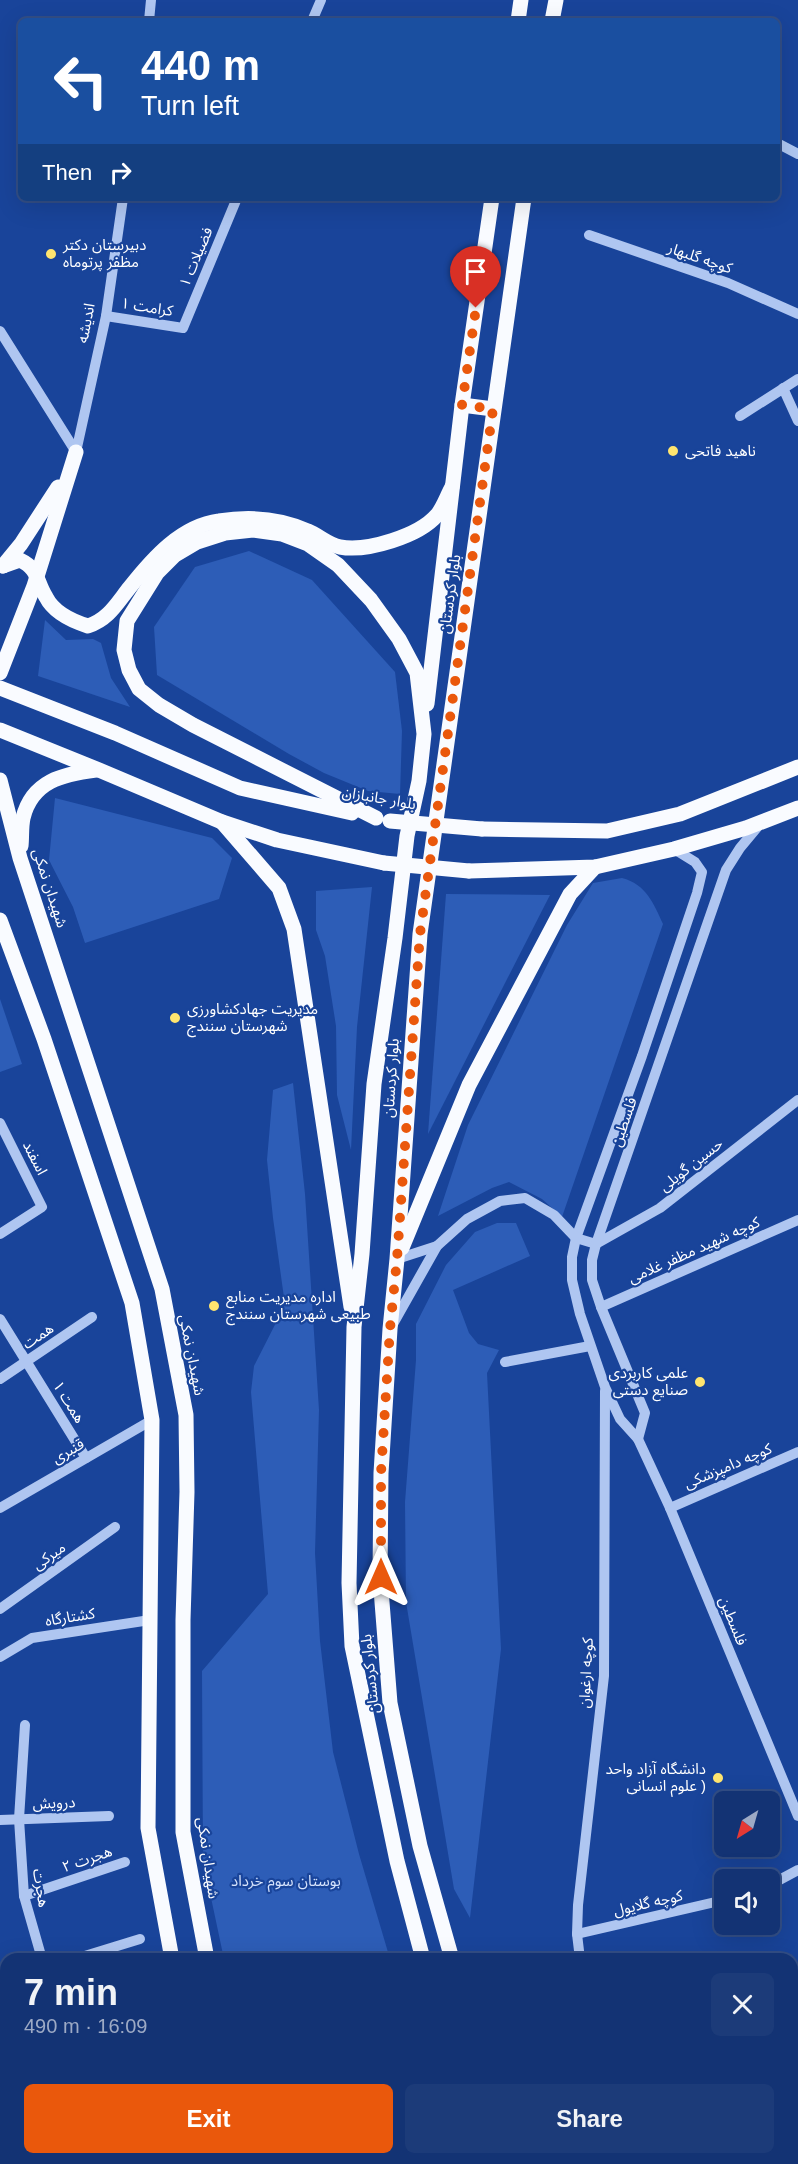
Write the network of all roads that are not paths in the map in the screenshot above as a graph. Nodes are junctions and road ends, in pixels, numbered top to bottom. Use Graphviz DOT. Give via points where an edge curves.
graph roads {
  1 [pos="151,0"];
  2 [pos="321,0"];
  3 [pos="521,0"];
  4 [pos="556,0"];
  5 [pos="148,18"];
  6 [pos="313,18"];
  7 [pos="518,18"];
  8 [pos="553,18"];
  9 [pos="780,145"];
  10 [pos="798,154"];
  11 [pos="123,201"];
  12 [pos="236,201"];
  13 [pos="492,201"];
  14 [pos="524,201"];
  15 [pos="589,236"];
  16 [pos="798,314"];
  17 [pos="106,316"];
  18 [pos="183,328"];
  19 [pos="0,331"];
  20 [pos="798,379"];
  21 [pos="783,388"];
  22 [pos="462,405"];
  23 [pos="493,409"];
  24 [pos="740,416"];
  25 [pos="798,421"];
  26 [pos="76,452"];
  27 [pos="452,487"];
  28 [pos="2,569"];
  29 [pos="37,577"];
  30 [pos="0,673"];
  31 [pos="0,688"];
  32 [pos="0,730"];
  33 [pos="424,734"];
  34 [pos="798,767"];
  35 [pos="99,770"];
  36 [pos="0,780"];
  37 [pos="798,808"];
  38 [pos="383,820"];
  39 [pos="222,822"];
  40 [pos="761,822"];
  41 [pos="674,849"];
  42 [pos="20,858"];
  43 [pos="595,867"];
  44 [pos="0,920"];
  45 [pos="798,1100"];
  46 [pos="0,1123"];
  47 [pos="798,1220"];
  48 [pos="0,1234"];
  49 [pos="576,1238"];
  50 [pos="596,1244"];
  51 [pos="437,1246"];
  52 [pos="397,1259"];
  53 [pos="601,1307"];
  54 [pos="92,1317"];
  55 [pos="0,1319"];
  56 [pos="354,1327"];
  57 [pos="390,1329"];
  58 [pos="590,1346"];
  59 [pos="26,1362"];
  60 [pos="505,1362"];
  61 [pos="0,1379"];
  62 [pos="605,1387"];
  63 [pos="152,1420"];
  64 [pos="638,1439"];
  65 [pos="798,1452"];
  66 [pos="86,1458"];
  67 [pos="0,1508"];
  68 [pos="670,1508"];
  69 [pos="115,1527"];
  70 [pos="0,1609"];
  71 [pos="150,1620"];
  72 [pos="0,1657"];
  73 [pos="25,1725"];
  74 [pos="109,1816"];
  75 [pos="798,1816"];
  76 [pos="19,1819"];
  77 [pos="0,1820"];
  78 [pos="125,1862"];
  79 [pos="798,1870"];
  80 [pos="780,1880"];
  81 [pos="24,1896"];
  82 [pos="714,1902"];
  83 [pos="578,1934"];
  84 [pos="140,1939"];
  85 [pos="40,1953"];
  86 [pos="94,1953"];
  87 [pos="171,1953"];
  88 [pos="206,1953"];
  89 [pos="421,1953"];
  90 [pos="450,1953"];
  91 [pos="580,1953"];
  1 -- 5 [label="street"];
  2 -- 6 [label="street"];
  3 -- 7 [label="main road"];
  4 -- 8 [label="main road"];
  9 -- 10 [label="street"];
  11 -- 17 [label="street, اندیشه"];
  12 -- 18 [label="street, فضیلات ۱"];
  13 -- 22 [label="main road, بلوار کردستان"];
  14 -- 23 [label="main road, بلوار کردستان"];
  15 -- 16 [label="street, کوچه گلبهار" via="728,283"];
  17 -- 18 [label="street, کرامت ۱"];
  17 -- 26 [label="street, اندیشه"];
  19 -- 26 [label="street"];
  20 -- 21 [label="street"];
  21 -- 24 [label="street"];
  21 -- 25 [label="street"];
  22 -- 23 [label="main road"];
  22 -- 27 [label="main road, بلوار کردستان"];
  23 -- 52 [label="main road, بلوار کردستان" via="420,934"];
  26 -- 28 [label="main road, اندیشه" via="54,496"];
  26 -- 29 [label="main road, اندیشه"];
  27 -- 29 [label="main road" via="437,516 412,533 374,547 340,547 283,521 250,517 216,521 165,547 110,614 88,626 61,614 46,599"];
  27 -- 33 [label="main road, بلوار کردستان"];
  28 -- 29 [label="main road" via="20,560 31,565"];
  29 -- 30 [label="main road, اندیشه"];
  31 -- 38 [label="main road, بلوار جانبازان" via="240,788"];
  32 -- 35 [label="main road"];
  33 -- 38 [label="main road, بلوار کردستان" via="417,673 399,639 371,600 338,565 308,544 282,534 253,530 196,542 157,573 127,621 124,650 129,670 139,689 159,705"];
  33 -- 56 [label="main road, بلوار کردستان" via="374,1084"];
  34 -- 38 [label="main road, بلوار جانبازان, bridge" via="680,814 607,831 482,829"];
  35 -- 39 [label="main road"];
  35 -- 42 [label="main road" via="69,773 49,781 31,796 23,818"];
  36 -- 42 [label="main road, شهیدان نمکی"];
  37 -- 40 [label="main road"];
  39 -- 43 [label="main road, bridge" via="277,840 384,863 469,872"];
  39 -- 56 [label="main road" via="279,888 294,929"];
  40 -- 41 [label="main road"];
  40 -- 50 [label="street, فلسطین" via="726,870"];
  41 -- 43 [label="main road"];
  41 -- 49 [label="street, فلسطین" via="695,862 702,872 697,893"];
  42 -- 88 [label="main road, شهیدان نمکی" via="162,1289 186,1415 183,1832"];
  43 -- 52 [label="main road" via="570,894 469,1085"];
  44 -- 63 [label="main road" via="132,1303"];
  45 -- 50 [label="street, حسین گویلی" via="660,1208"];
  46 -- 48 [label="street, اسفند" via="42,1207"];
  47 -- 53 [label="street, کوچه شهید مظفر غلامی"];
  49 -- 50 [label="street"];
  49 -- 51 [label="street" via="554,1215 525,1198 500,1201 467,1218"];
  49 -- 58 [label="street, فلسطین" via="572,1280"];
  50 -- 53 [label="street, فلسطین" via="592,1280"];
  51 -- 52 [label="street"];
  51 -- 57 [label="street"];
  52 -- 57 [label="main road, بلوار کردستان"];
  53 -- 64 [label="street, فلسطین" via="645,1413"];
  54 -- 59 [label="street, همت"];
  55 -- 59 [label="street, همت ۱"];
  56 -- 89 [label="main road, بلوار کردستان" via="349,1572 352,1646 394,1850"];
  57 -- 90 [label="main road, بلوار کردستان" via="381,1473 381,1577 390,1703 420,1846"];
  58 -- 60 [label="street"];
  58 -- 62 [label="street, فلسطین"];
  59 -- 61 [label="street, همت"];
  59 -- 66 [label="street, همت ۱"];
  62 -- 64 [label="street, فلسطین" via="620,1419"];
  62 -- 83 [label="street, کوچه ارغوان" via="604,1676"];
  63 -- 66 [label="street, قنبری"];
  63 -- 71 [label="main road"];
  64 -- 68 [label="street, فلسطین"];
  65 -- 68 [label="street, کوچه دامپزشکی"];
  66 -- 67 [label="street, قنبری"];
  68 -- 75 [label="street, فلسطین"];
  69 -- 70 [label="street, میرکی"];
  71 -- 72 [label="street, کشتارگاه" via="32,1638"];
  71 -- 87 [label="main road" via="148,1828"];
  73 -- 76 [label="street, هجرت"];
  74 -- 76 [label="street, درویش"];
  76 -- 77 [label="street, درویش"];
  76 -- 81 [label="street, هجرت"];
  78 -- 81 [label="street, هجرت ۲"];
  79 -- 80 [label="street"];
  81 -- 85 [label="street, هجرت"];
  82 -- 83 [label="street, کوچه گلایول"];
  83 -- 91 [label="street, کوچه ارغوان"];
  84 -- 86 [label="street"];
}
